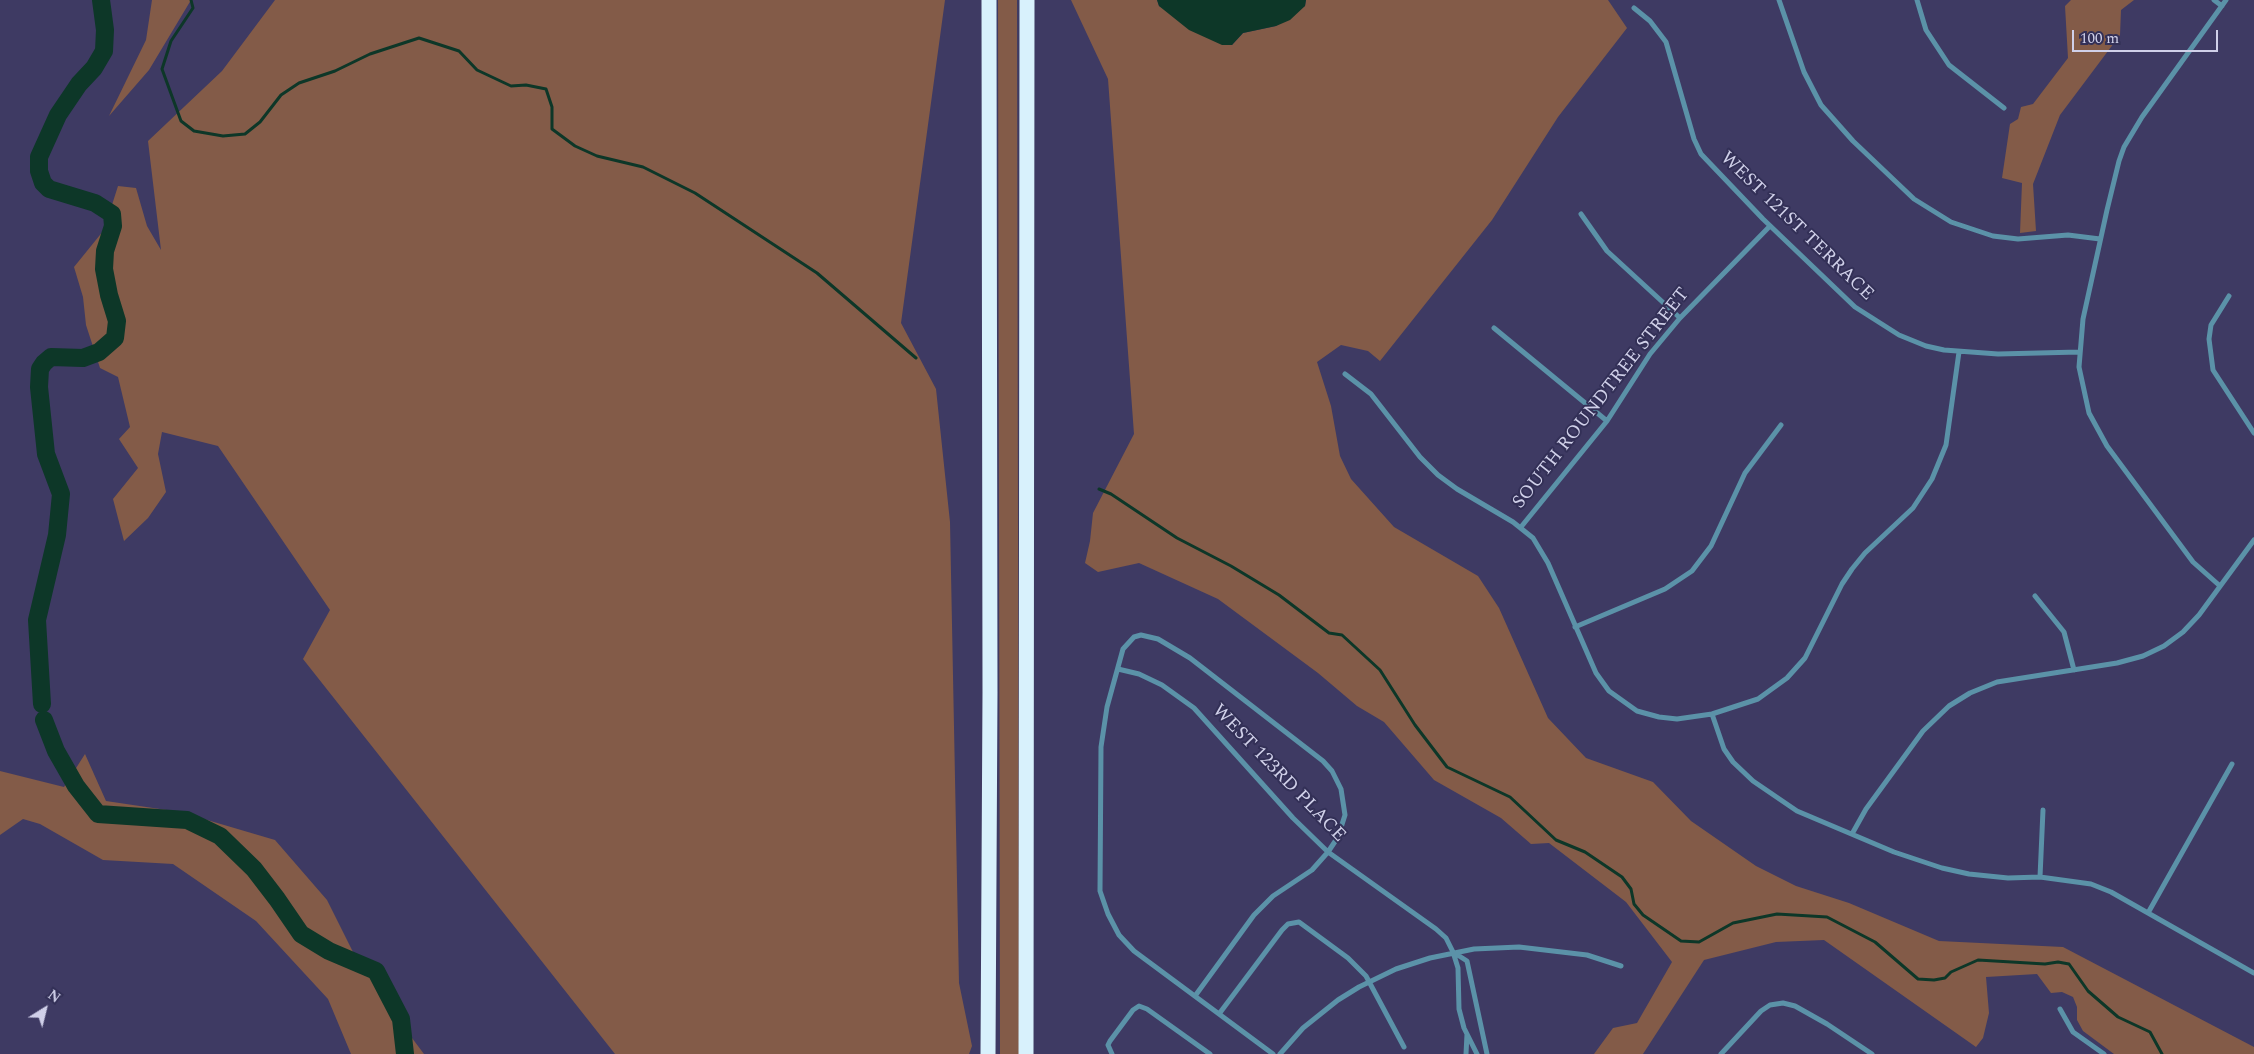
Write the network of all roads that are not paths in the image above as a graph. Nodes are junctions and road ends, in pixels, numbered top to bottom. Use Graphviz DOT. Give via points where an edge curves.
graph roads {
  1 [pos="989,0"];
  2 [pos="1026,0"];
  3 [pos="1779,0"];
  4 [pos="1917,0"];
  5 [pos="2214,0"];
  6 [pos="2226,0"];
  7 [pos="2222,6"];
  8 [pos="1634,8"];
  9 [pos="2004,108"];
  10 [pos="1581,214"];
  11 [pos="1770,226"];
  12 [pos="2100,239"];
  13 [pos="2228,296"];
  14 [pos="1680,318"];
  15 [pos="1494,328"];
  16 [pos="1959,352"];
  17 [pos="2079,352"];
  18 [pos="1345,374"];
  19 [pos="1607,421"];
  20 [pos="1780,425"];
  21 [pos="2254,433"];
  22 [pos="1521,528"];
  23 [pos="2254,540"];
  24 [pos="2220,586"];
  25 [pos="2035,596"];
  26 [pos="1575,627"];
  27 [pos="1118,669"];
  28 [pos="2074,670"];
  29 [pos="1712,714"];
  30 [pos="2232,764"];
  31 [pos="2043,810"];
  32 [pos="1852,834"];
  33 [pos="1328,852"];
  34 [pos="2040,877"];
  35 [pos="2148,912"];
  36 [pos="1453,952"];
  37 [pos="1621,966"];
  38 [pos="2254,973"];
  39 [pos="1369,982"];
  40 [pos="1194,996"];
  41 [pos="2060,1009"];
  42 [pos="1220,1014"];
  43 [pos="1467,1034"];
  44 [pos="1404,1047"];
  45 [pos="1864,1048"];
  46 [pos="988,1054"];
  47 [pos="1026,1054"];
  48 [pos="1112,1054"];
  49 [pos="1210,1054"];
  50 [pos="1273,1054"];
  51 [pos="1280,1054"];
  52 [pos="1466,1054"];
  53 [pos="1477,1054"];
  54 [pos="1487,1054"];
  55 [pos="1721,1054"];
  56 [pos="1860,1054"];
  57 [pos="1872,1054"];
  58 [pos="2104,1054"];
  1 -- 46 [label="highway"];
  2 -- 47 [label="highway"];
  3 -- 12 [label="street" via="1804,72 1821,105 1853,141 1914,199 1950,222 1992,236 2018,239 2068,235"];
  4 -- 9 [label="street" via="1926,30 1948,65"];
  5 -- 7 [label="street"];
  6 -- 7 [label="street"];
  7 -- 12 [label="street" via="2124,147"];
  8 -- 11 [label="street, WEST 121ST TERRACE" via="1650,21 1666,42 1701,154"];
  10 -- 14 [label="street" via="1607,251"];
  11 -- 14 [label="street, SOUTH ROUNDTREE STREET"];
  11 -- 16 [label="street, WEST 121ST TERRACE" via="1869,318 1926,346"];
  12 -- 17 [label="street"];
  13 -- 21 [label="street" via="2211,325 2209,339 2213,370"];
  14 -- 19 [label="street, SOUTH ROUNDTREE STREET" via="1650,354"];
  15 -- 19 [label="street"];
  16 -- 17 [label="street, WEST 121ST TERRACE"];
  16 -- 29 [label="street" via="1944,452 1919,500 1852,569 1810,650 1792,673 1758,699"];
  17 -- 24 [label="street" via="2078,367 2089,413 2106,446 2193,562"];
  18 -- 22 [label="street" via="1372,394 1420,457 1438,475"];
  19 -- 22 [label="street, SOUTH ROUNDTREE STREET"];
  20 -- 26 [label="street" via="1746,473 1711,546 1692,572 1664,589"];
  22 -- 26 [label="street" via="1545,555"];
  23 -- 24 [label="street"];
  24 -- 28 [label="street" via="2192,623 2164,646 2132,659"];
  25 -- 28 [label="street" via="2064,632"];
  26 -- 29 [label="street" via="1604,685 1629,706 1666,718"];
  27 -- 33 [label="street, WEST 123RD PLACE" via="1154,681 1194,708"];
  27 -- 33 [label="street" via="1123,649 1134,637 1141,635 1158,639 1190,658 1324,762 1339,782 1345,815 1338,838"];
  27 -- 40 [label="street" via="1107,707 1101,747 1100,891 1119,936"];
  28 -- 32 [label="street" via="1997,682 1970,692 1949,706 1923,731 1866,809"];
  29 -- 32 [label="street" via="1724,748 1742,772 1797,811"];
  30 -- 35 [label="street"];
  31 -- 34 [label="street"];
  32 -- 34 [label="street" via="1942,868 2008,878"];
  33 -- 36 [label="street, WEST 123RD PLACE" via="1436,929 1446,938"];
  33 -- 40 [label="street" via="1312,870 1273,896 1254,915"];
  34 -- 35 [label="street" via="2091,884"];
  35 -- 38 [label="street"];
  36 -- 37 [label="street" via="1520,947 1587,955"];
  36 -- 39 [label="street" via="1414,962"];
  36 -- 43 [label="street, WEST 123RD PLACE" via="1460,980 1459,1009"];
  36 -- 54 [label="street, WEST 123RD PLACE" via="1467,961"];
  39 -- 42 [label="street" via="1348,958 1300,922 1294,921 1282,930"];
  39 -- 44 [label="street"];
  39 -- 51 [label="street" via="1316,1016"];
  40 -- 42 [label="street"];
  41 -- 58 [label="street" via="2073,1032"];
  42 -- 50 [label="street"];
  43 -- 52 [label="street"];
  43 -- 53 [label="street"];
  45 -- 55 [label="street" via="1783,1002 1760,1011"];
  45 -- 56 [label="street"];
  45 -- 57 [label="street"];
  48 -- 49 [label="street" via="1108,1046 1133,1010 1140,1006"];
}
